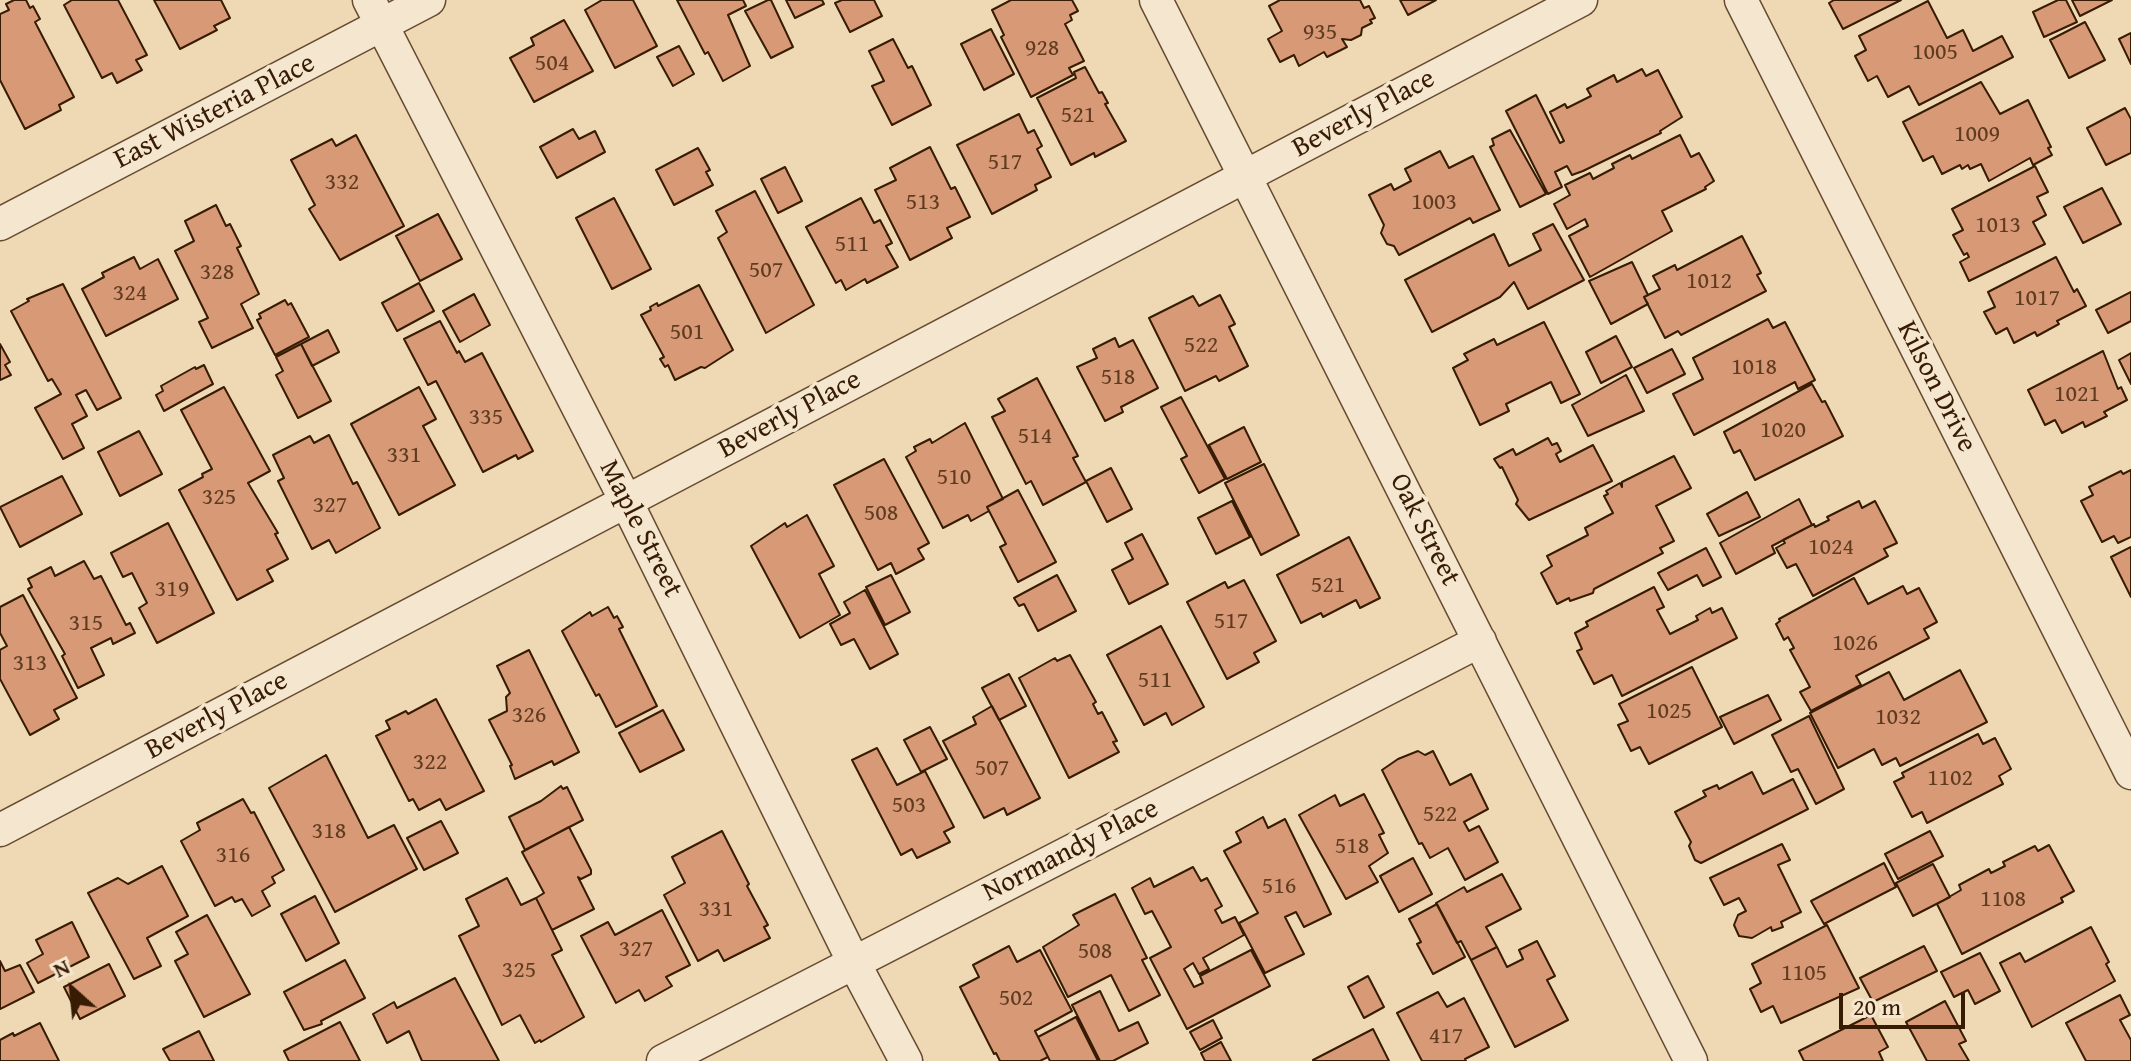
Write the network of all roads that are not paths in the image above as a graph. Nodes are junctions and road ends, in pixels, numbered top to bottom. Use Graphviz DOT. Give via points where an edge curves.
graph roads {
  1 [pos="429,0"];
  2 [pos="1156,0"];
  3 [pos="1581,0"];
  4 [pos="1741,0"];
  5 [pos="375,13"];
  6 [pos="1245,176"];
  7 [pos="0,224"];
  8 [pos="626,501"];
  9 [pos="1480,641"];
  10 [pos="2131,773"];
  11 [pos="0,830"];
  12 [pos="854,963"];
  13 [pos="663,1061"];
  14 [pos="906,1061"];
  15 [pos="1691,1061"];
  1 -- 5 [label="street, East Wisteria Place"];
  2 -- 6 [label="street, Oak Street"];
  3 -- 6 [label="street, Beverly Place"];
  4 -- 10 [label="street, Kilson Drive"];
  5 -- 7 [label="street, East Wisteria Place"];
  5 -- 8 [label="street, Maple Street"];
  6 -- 8 [label="street, Beverly Place"];
  6 -- 9 [label="street, Oak Street"];
  8 -- 11 [label="street, Beverly Place"];
  8 -- 12 [label="street, Maple Street"];
  9 -- 12 [label="street, Normandy Place"];
  9 -- 15 [label="street, Oak Street"];
  12 -- 13 [label="street, Normandy Place"];
  12 -- 14 [label="street, Maple Street"];
}
